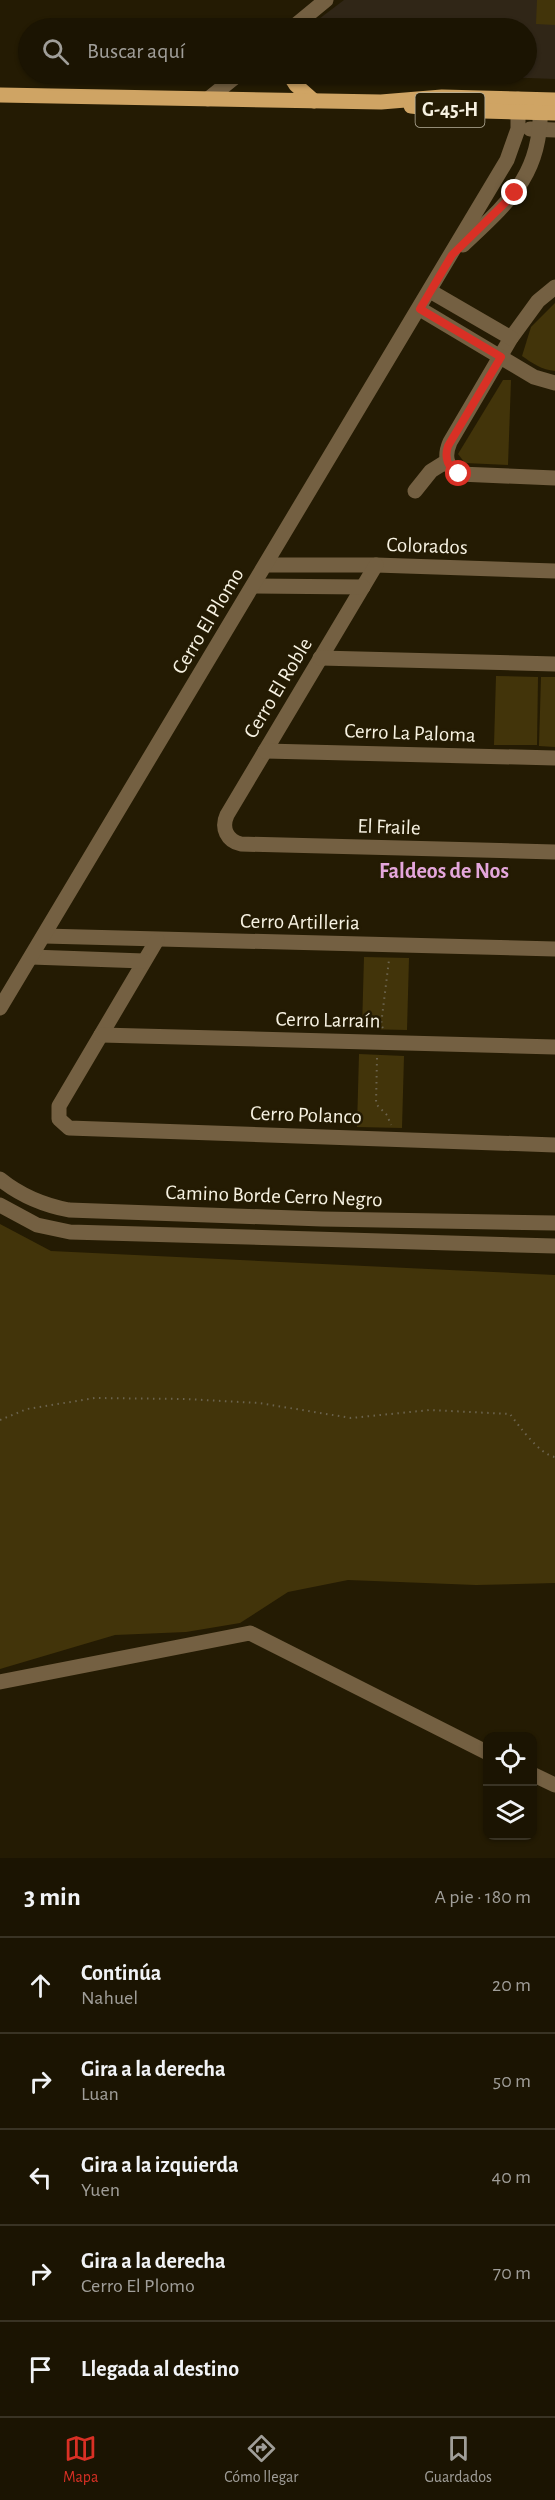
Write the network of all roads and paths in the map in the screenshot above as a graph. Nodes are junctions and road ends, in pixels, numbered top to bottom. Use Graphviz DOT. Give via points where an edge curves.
graph roads {
  1 [pos="326,0"];
  2 [pos="305,18"];
  3 [pos="227,84"];
  4 [pos="295,84"];
  5 [pos="0,95"];
  6 [pos="208,99"];
  7 [pos="314,101"];
  8 [pos="518,105"];
  9 [pos="548,106"];
  10 [pos="518,129"];
  11 [pos="548,130"];
  12 [pos="452,255"];
  13 [pos="555,287"];
  14 [pos="430,291"];
  15 [pos="420,309"];
  16 [pos="511,338"];
  17 [pos="501,357"];
  18 [pos="555,383"];
  19 [pos="447,461"];
  20 [pos="555,478"];
  21 [pos="416,491"];
  22 [pos="281,540"];
  23 [pos="266,565"];
  24 [pos="298,565"];
  25 [pos="376,565"];
  26 [pos="555,571"];
  27 [pos="253,586"];
  28 [pos="363,588"];
  29 [pos="320,658"];
  30 [pos="555,664"];
  31 [pos="265,751"];
  32 [pos="555,758"];
  33 [pos="226,834"];
  34 [pos="555,852"];
  35 [pos="44,936"];
  36 [pos="157,940"];
  37 [pos="555,949"];
  38 [pos="31,957"];
  39 [pos="144,961"];
  40 [pos="0,1008"];
  41 [pos="101,1035"];
  42 [pos="555,1047"];
  43 [pos="555,1145"];
  44 [pos="0,1179"];
  45 [pos="0,1205"];
  46 [pos="555,1223"];
  47 [pos="555,1246"];
  48 [pos="0,1420"];
  49 [pos="555,1457"];
  50 [pos="0,1682"];
  51 [pos="483,1750"];
  52 [pos="537,1776"];
  53 [pos="555,1785"];
  1 -- 2 [label="street"];
  3 -- 6 [label="street"];
  4 -- 7 [label="main road"];
  5 -- 6 [label="main road, G-45-H"];
  6 -- 7 [label="main road, G-45-H"];
  7 -- 8 [label="main road, G-45-H" via="381,102 447,110"];
  8 -- 9 [label="main road, G-45-H"];
  8 -- 10 [label="street, Cerro El Plomo"];
  9 -- 11 [label="street, Cerro El Plomo"];
  10 -- 11 [label="street"];
  10 -- 12 [label="street, Cerro El Plomo" via="507,160"];
  11 -- 12 [label="street, Cerro El Plomo" via="515,193"];
  12 -- 14 [label="street, Cerro El Plomo"];
  13 -- 16 [label="street" via="538,301"];
  14 -- 15 [label="street, Cerro El Plomo"];
  14 -- 16 [label="street"];
  15 -- 17 [label="street"];
  15 -- 22 [label="street, Cerro El Plomo"];
  16 -- 17 [label="street"];
  17 -- 18 [label="street" via="534,377"];
  17 -- 19 [label="street" via="450,442"];
  19 -- 20 [label="street" via="453,471 465,475"];
  19 -- 21 [label="street" via="431,471"];
  22 -- 23 [label="street, Cerro El Plomo"];
  22 -- 24 [label="street"];
  23 -- 24 [label="street, Colorados"];
  23 -- 27 [label="street, Cerro El Plomo"];
  24 -- 25 [label="street, Colorados"];
  25 -- 26 [label="street, Colorados"];
  25 -- 28 [label="street, Cerro El Roble"];
  27 -- 28 [label="street"];
  27 -- 35 [label="street, Cerro El Plomo"];
  28 -- 29 [label="street, Cerro El Roble"];
  29 -- 30 [label="street"];
  29 -- 31 [label="street, Cerro El Roble"];
  31 -- 32 [label="street, Cerro La Paloma"];
  31 -- 33 [label="street, Cerro El Roble" via="224,819"];
  33 -- 34 [label="street, El Fraile" via="242,844"];
  35 -- 36 [label="street, Cerro Artilleria"];
  35 -- 38 [label="street, Cerro El Plomo"];
  36 -- 37 [label="street, Cerro Artilleria"];
  36 -- 39 [label="street"];
  38 -- 39 [label="street"];
  38 -- 40 [label="street, Cerro El Plomo"];
  39 -- 41 [label="street"];
  41 -- 42 [label="street, Cerro Larraín"];
  41 -- 43 [label="street, Cerro Polanco" via="58,1111 64,1125 74,1129"];
  44 -- 46 [label="street, Camino Borde Cerro Negro" via="25,1196 69,1210"];
  45 -- 47 [label="street, Camino Borde Cerro Negro" via="38,1225 70,1232"];
  48 -- 49 [label="path" via="27,1409 95,1398 259,1403 351,1418 430,1410 510,1414 548,1456"];
  50 -- 51 [label="street" via="249,1633"];
  52 -- 53 [label="street"];
}
